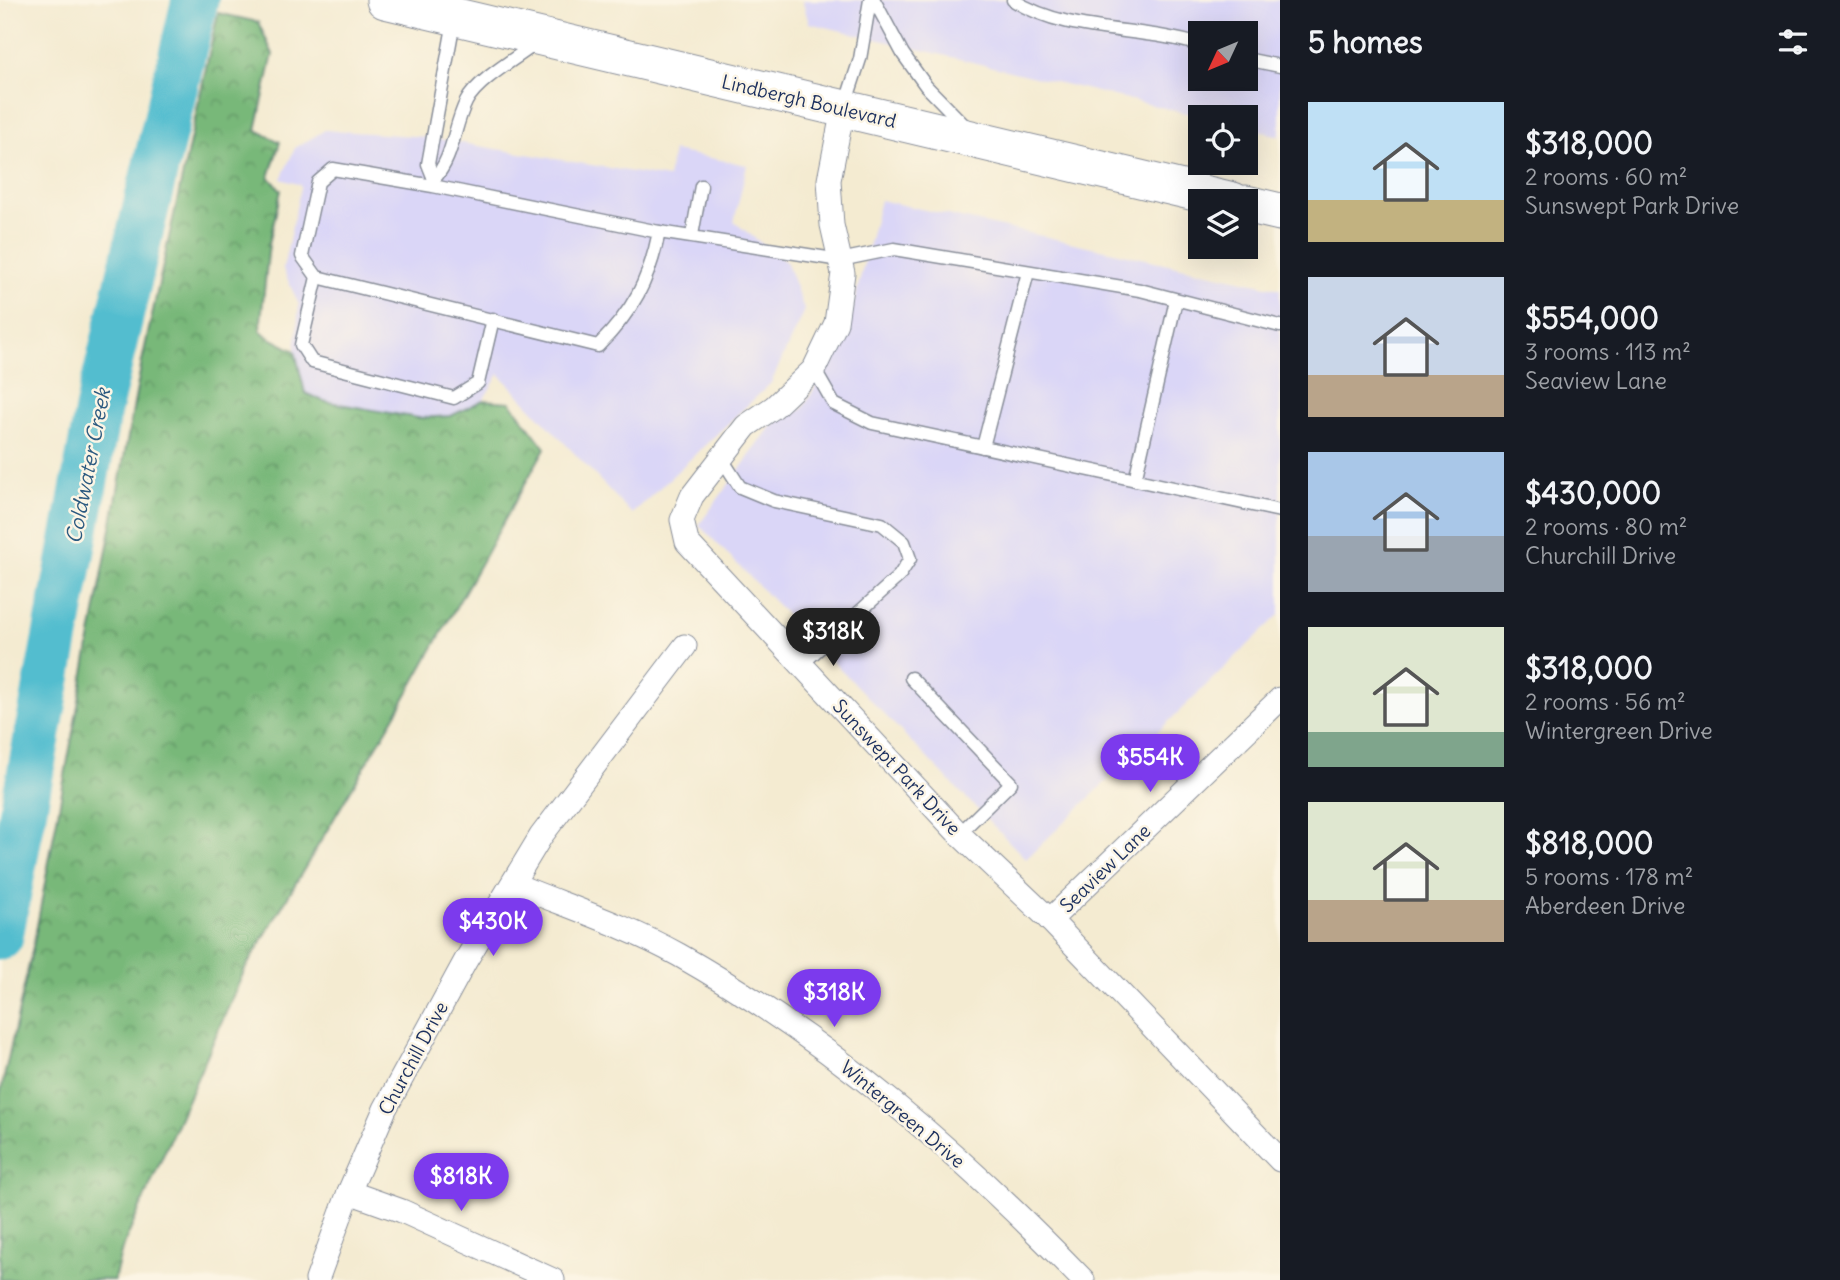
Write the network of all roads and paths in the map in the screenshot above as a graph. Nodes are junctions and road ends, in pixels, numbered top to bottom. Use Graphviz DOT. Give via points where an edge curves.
graph roads {
  1 [pos="385,0"];
  2 [pos="872,0"];
  3 [pos="1013,0"];
  4 [pos="455,17"];
  5 [pos="542,38"];
  6 [pos="1188,43"];
  7 [pos="1258,61"];
  8 [pos="1280,66"];
  9 [pos="844,109"];
  10 [pos="979,141"];
  11 [pos="434,182"];
  12 [pos="701,186"];
  13 [pos="1188,190"];
  14 [pos="1258,207"];
  15 [pos="1280,212"];
  16 [pos="659,232"];
  17 [pos="692,235"];
  18 [pos="840,260"];
  19 [pos="1028,272"];
  20 [pos="317,277"];
  21 [pos="1176,300"];
  22 [pos="493,318"];
  23 [pos="1280,326"];
  24 [pos="814,369"];
  25 [pos="983,447"];
  26 [pos="722,459"];
  27 [pos="1135,480"];
  28 [pos="1280,510"];
  29 [pos="685,646"];
  30 [pos="801,664"];
  31 [pos="911,678"];
  32 [pos="1280,699"];
  33 [pos="959,834"];
  34 [pos="513,884"];
  35 [pos="1050,920"];
  36 [pos="1280,1160"];
  37 [pos="349,1192"];
  38 [pos="317,1280"];
  39 [pos="553,1280"];
  40 [pos="1083,1280"];
  1 -- 4 [label="main road, Lindbergh Boulevard"];
  2 -- 9 [label="lane"];
  2 -- 10 [label="lane" via="926,86"];
  3 -- 6 [label="lane" via="1030,11 1073,23"];
  4 -- 5 [label="main road, Lindbergh Boulevard"];
  4 -- 11 [label="lane" via="428,164"];
  5 -- 9 [label="main road, Lindbergh Boulevard"];
  5 -- 11 [label="lane" via="466,101 445,166"];
  7 -- 8 [label="lane"];
  9 -- 10 [label="main road, Lindbergh Boulevard"];
  9 -- 18 [label="street, Sunswept Park Drive" via="829,180"];
  10 -- 13 [label="main road, Lindbergh Boulevard"];
  11 -- 16 [label="lane"];
  11 -- 20 [label="lane" via="333,169 318,182 302,256"];
  12 -- 17 [label="lane"];
  14 -- 15 [label="main road"];
  16 -- 17 [label="lane"];
  16 -- 22 [label="lane" via="652,269 624,320 598,346"];
  17 -- 18 [label="lane"];
  18 -- 19 [label="lane" via="894,249"];
  18 -- 24 [label="street, Sunswept Park Drive" via="843,273 836,323"];
  19 -- 21 [label="lane"];
  19 -- 25 [label="lane"];
  20 -- 22 [label="lane"];
  20 -- 22 [label="lane" via="301,345 312,362 454,398 478,383"];
  21 -- 23 [label="lane"];
  21 -- 27 [label="lane"];
  24 -- 25 [label="lane" via="834,404 872,423"];
  24 -- 26 [label="street, Sunswept Park Drive" via="746,426"];
  25 -- 27 [label="lane"];
  26 -- 30 [label="street, Sunswept Park Drive" via="692,496 682,520 687,542"];
  26 -- 30 [label="lane" via="740,486 774,501 882,524 904,542 910,559 898,576"];
  27 -- 28 [label="lane"];
  29 -- 34 [label="street, Churchill Drive" via="541,836"];
  30 -- 33 [label="street, Sunswept Park Drive"];
  31 -- 33 [label="lane" via="1011,783"];
  32 -- 35 [label="street, Seaview Lane"];
  33 -- 35 [label="street, Sunswept Park Drive"];
  34 -- 37 [label="street, Churchill Drive" via="385,1109"];
  34 -- 40 [label="street, Wintergreen Drive" via="677,954 782,1017 938,1139"];
  35 -- 36 [label="street, Sunswept Park Drive"];
  37 -- 38 [label="street, Churchill Drive"];
  37 -- 39 [label="street"];
}
